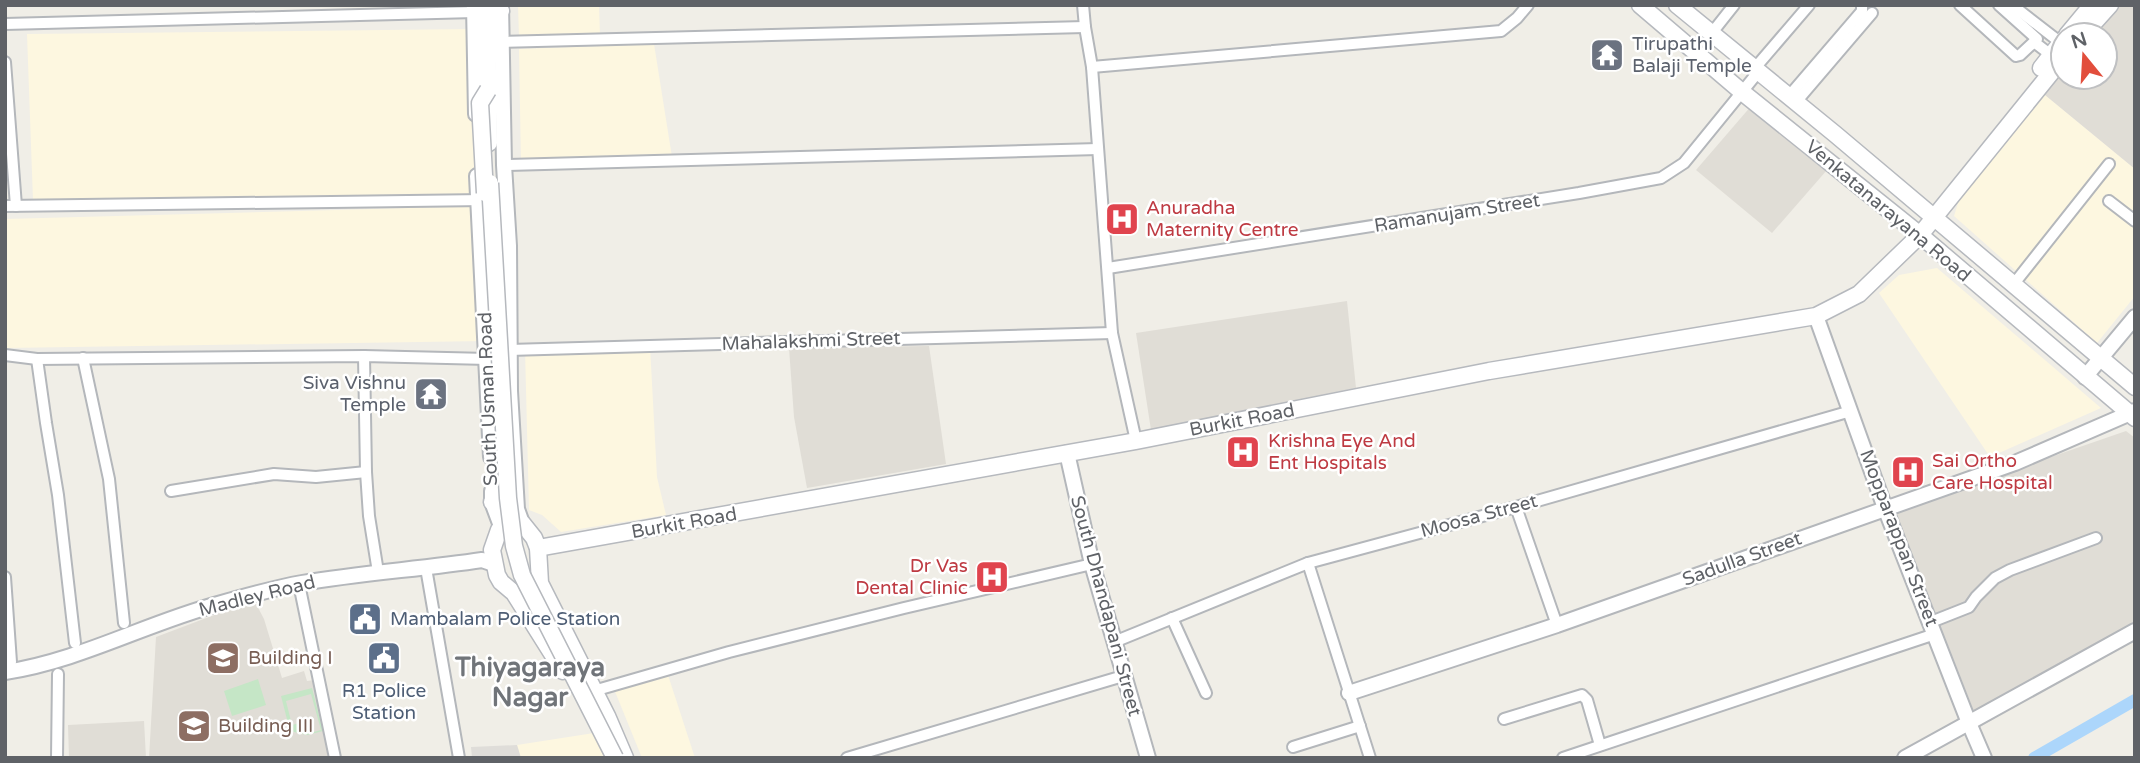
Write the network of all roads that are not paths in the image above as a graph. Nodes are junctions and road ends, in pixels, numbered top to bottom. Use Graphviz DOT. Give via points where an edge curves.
graph roads {
  1 [pos="1083,5"];
  2 [pos="1528,5"];
  3 [pos="1640,5"];
  4 [pos="1677,5"];
  5 [pos="1734,5"];
  6 [pos="1808,5"];
  7 [pos="1862,5"];
  8 [pos="1960,5"];
  9 [pos="1999,5"];
  10 [pos="2012,5"];
  11 [pos="2092,5"];
  12 [pos="2110,5"];
  13 [pos="489,7"];
  14 [pos="1872,13"];
  15 [pos="2080,21"];
  16 [pos="2096,21"];
  17 [pos="5,24"];
  18 [pos="1085,27"];
  19 [pos="1711,34"];
  20 [pos="2049,36"];
  21 [pos="502,42"];
  22 [pos="2034,42"];
  23 [pos="2049,44"];
  24 [pos="2049,61"];
  25 [pos="5,62"];
  26 [pos="1092,67"];
  27 [pos="1757,70"];
  28 [pos="6,83"];
  29 [pos="488,90"];
  30 [pos="1742,92"];
  31 [pos="1792,99"];
  32 [pos="1097,149"];
  33 [pos="2109,164"];
  34 [pos="504,165"];
  35 [pos="505,199"];
  36 [pos="478,200"];
  37 [pos="2109,201"];
  38 [pos="10,206"];
  39 [pos="1930,213"];
  40 [pos="2135,221"];
  41 [pos="1915,232"];
  42 [pos="1108,268"];
  43 [pos="2013,285"];
  44 [pos="1849,298"];
  45 [pos="1816,316"];
  46 [pos="2135,317"];
  47 [pos="1112,333"];
  48 [pos="509,350"];
  49 [pos="5,355"];
  50 [pos="365,356"];
  51 [pos="83,358"];
  52 [pos="37,359"];
  53 [pos="488,359"];
  54 [pos="2099,359"];
  55 [pos="2085,377"];
  56 [pos="2135,387"];
  57 [pos="1852,411"];
  58 [pos="2133,415"];
  59 [pos="1136,441"];
  60 [pos="1067,453"];
  61 [pos="366,472"];
  62 [pos="171,491"];
  63 [pos="492,502"];
  64 [pos="1516,507"];
  65 [pos="1885,508"];
  66 [pos="522,523"];
  67 [pos="501,526"];
  68 [pos="2096,538"];
  69 [pos="538,548"];
  70 [pos="1308,563"];
  71 [pos="494,564"];
  72 [pos="1092,564"];
  73 [pos="425,568"];
  74 [pos="378,572"];
  75 [pos="5,578"];
  76 [pos="540,583"];
  77 [pos="299,584"];
  78 [pos="514,593"];
  79 [pos="1172,618"];
  80 [pos="124,623"];
  81 [pos="1557,625"];
  82 [pos="1933,628"];
  83 [pos="2135,631"];
  84 [pos="1114,642"];
  85 [pos="75,643"];
  86 [pos="8,667"];
  87 [pos="58,674"];
  88 [pos="1123,676"];
  89 [pos="594,691"];
  90 [pos="1206,693"];
  91 [pos="1349,693"];
  92 [pos="578,697"];
  93 [pos="1504,719"];
  94 [pos="1969,723"];
  95 [pos="1360,726"];
  96 [pos="1600,745"];
  97 [pos="1293,747"];
  98 [pos="57,758"];
  99 [pos="335,758"];
  100 [pos="459,758"];
  101 [pos="607,758"];
  102 [pos="615,758"];
  103 [pos="625,758"];
  104 [pos="847,758"];
  105 [pos="1148,758"];
  106 [pos="1370,758"];
  107 [pos="1563,758"];
  108 [pos="1905,758"];
  109 [pos="1984,758"];
  1 -- 18 [label="street"];
  2 -- 26 [label="street" via="1501,31"];
  3 -- 30 [label="main road, Venkatanarayana Road"];
  4 -- 19 [label="main road, Venkatanarayana Road"];
  5 -- 19 [label="street"];
  6 -- 27 [label="street, Ramanujam Street"];
  7 -- 31 [label="street" via="1862,11"];
  8 -- 22 [label="street" via="2016,56"];
  9 -- 22 [label="street" via="2037,39"];
  10 -- 20 [label="street"];
  11 -- 15 [label="main road"];
  12 -- 16 [label="main road"];
  13 -- 17 [label="street"];
  13 -- 21 [label="street, South Usman Road"];
  13 -- 29 [label="main road"];
  13 -- 36 [label="street, South Usman Road"];
  14 -- 31 [label="street"];
  18 -- 21 [label="street"];
  18 -- 26 [label="street"];
  19 -- 27 [label="main road, Venkatanarayana Road"];
  21 -- 34 [label="street, South Usman Road"];
  22 -- 23 [label="street"];
  24 -- 39 [label="main road"];
  25 -- 28 [label="street"];
  26 -- 32 [label="street"];
  27 -- 30 [label="street, Ramanujam Street"];
  27 -- 31 [label="main road, Venkatanarayana Road"];
  28 -- 38 [label="street"];
  29 -- 63 [label="main road, bridge" via="480,103 497,443 498,495"];
  29 -- 102 [label="main road, South Usman Road, bridge" via="508,498 517,555 522,575"];
  30 -- 41 [label="main road, Venkatanarayana Road"];
  30 -- 42 [label="street, Ramanujam Street" via="1684,163 1661,178"];
  31 -- 39 [label="main road, Venkatanarayana Road"];
  32 -- 34 [label="street"];
  32 -- 42 [label="street"];
  33 -- 43 [label="street"];
  34 -- 35 [label="street, South Usman Road"];
  35 -- 36 [label="street"];
  35 -- 48 [label="street, South Usman Road"];
  36 -- 38 [label="street"];
  36 -- 53 [label="street, South Usman Road"];
  37 -- 40 [label="street"];
  39 -- 41 [label="main road"];
  39 -- 43 [label="main road, Venkatanarayana Road"];
  41 -- 44 [label="main road" via="1876,277"];
  41 -- 44 [label="main road, Burkit Road" via="1853,286"];
  41 -- 55 [label="main road, Venkatanarayana Road"];
  42 -- 47 [label="street"];
  43 -- 54 [label="main road, Venkatanarayana Road"];
  44 -- 45 [label="main road, Burkit Road"];
  45 -- 57 [label="street, Mopparappan Street"];
  45 -- 59 [label="main road, Burkit Road" via="1489,371"];
  46 -- 54 [label="street"];
  47 -- 48 [label="street, Mahalakshmi Street"];
  47 -- 59 [label="street"];
  48 -- 66 [label="street, South Usman Road" via="517,509"];
  49 -- 52 [label="street"];
  50 -- 51 [label="street"];
  50 -- 53 [label="street"];
  50 -- 61 [label="street"];
  51 -- 52 [label="street"];
  51 -- 80 [label="street" via="108,479"];
  52 -- 85 [label="street"];
  53 -- 63 [label="street, South Usman Road"];
  54 -- 55 [label="street"];
  54 -- 56 [label="main road, Venkatanarayana Road"];
  55 -- 58 [label="main road, Venkatanarayana Road"];
  57 -- 64 [label="street, Moosa Street"];
  57 -- 65 [label="street, Mopparappan Street"];
  58 -- 65 [label="street, Sadulla Street" via="2015,463"];
  59 -- 60 [label="main road, Burkit Road"];
  60 -- 69 [label="main road, Burkit Road"];
  60 -- 72 [label="street, South Dhandapani Street"];
  61 -- 62 [label="street" via="316,477 274,474"];
  61 -- 74 [label="street"];
  63 -- 67 [label="street, South Usman Road"];
  64 -- 70 [label="street, Moosa Street"];
  64 -- 81 [label="street"];
  65 -- 81 [label="street, Sadulla Street"];
  65 -- 82 [label="street, Mopparappan Street"];
  66 -- 67 [label="main road"];
  66 -- 69 [label="main road, South Usman Road"];
  67 -- 71 [label="main road" via="492,550"];
  68 -- 82 [label="street" via="1995,578 1969,607"];
  69 -- 76 [label="main road, South Usman Road"];
  70 -- 79 [label="street, Moosa Street"];
  70 -- 91 [label="street"];
  71 -- 73 [label="street, Madley Road" via="482,560"];
  71 -- 78 [label="main road" via="501,582"];
  72 -- 84 [label="street, South Dhandapani Street"];
  72 -- 89 [label="street" via="729,652"];
  73 -- 74 [label="street, Madley Road"];
  73 -- 100 [label="street"];
  74 -- 77 [label="street, Madley Road"];
  75 -- 86 [label="street"];
  76 -- 78 [label="main road"];
  76 -- 89 [label="main road, South Usman Road"];
  77 -- 86 [label="street, Madley Road" via="217,604 27,669"];
  77 -- 99 [label="street"];
  78 -- 92 [label="main road"];
  79 -- 84 [label="street, Moosa Street"];
  79 -- 90 [label="street"];
  81 -- 91 [label="street, Sadulla Street"];
  82 -- 94 [label="street, Mopparappan Street"];
  82 -- 96 [label="street"];
  83 -- 94 [label="street"];
  84 -- 88 [label="street, South Dhandapani Street"];
  87 -- 98 [label="street"];
  88 -- 104 [label="street"];
  88 -- 105 [label="street, South Dhandapani Street"];
  89 -- 92 [label="street"];
  89 -- 103 [label="main road, South Usman Road"];
  91 -- 95 [label="street"];
  92 -- 101 [label="main road"];
  93 -- 96 [label="street" via="1582,695"];
  94 -- 108 [label="street"];
  94 -- 109 [label="street, Mopparappan Street"];
  95 -- 97 [label="street"];
  95 -- 106 [label="street"];
  96 -- 107 [label="street"];
}
